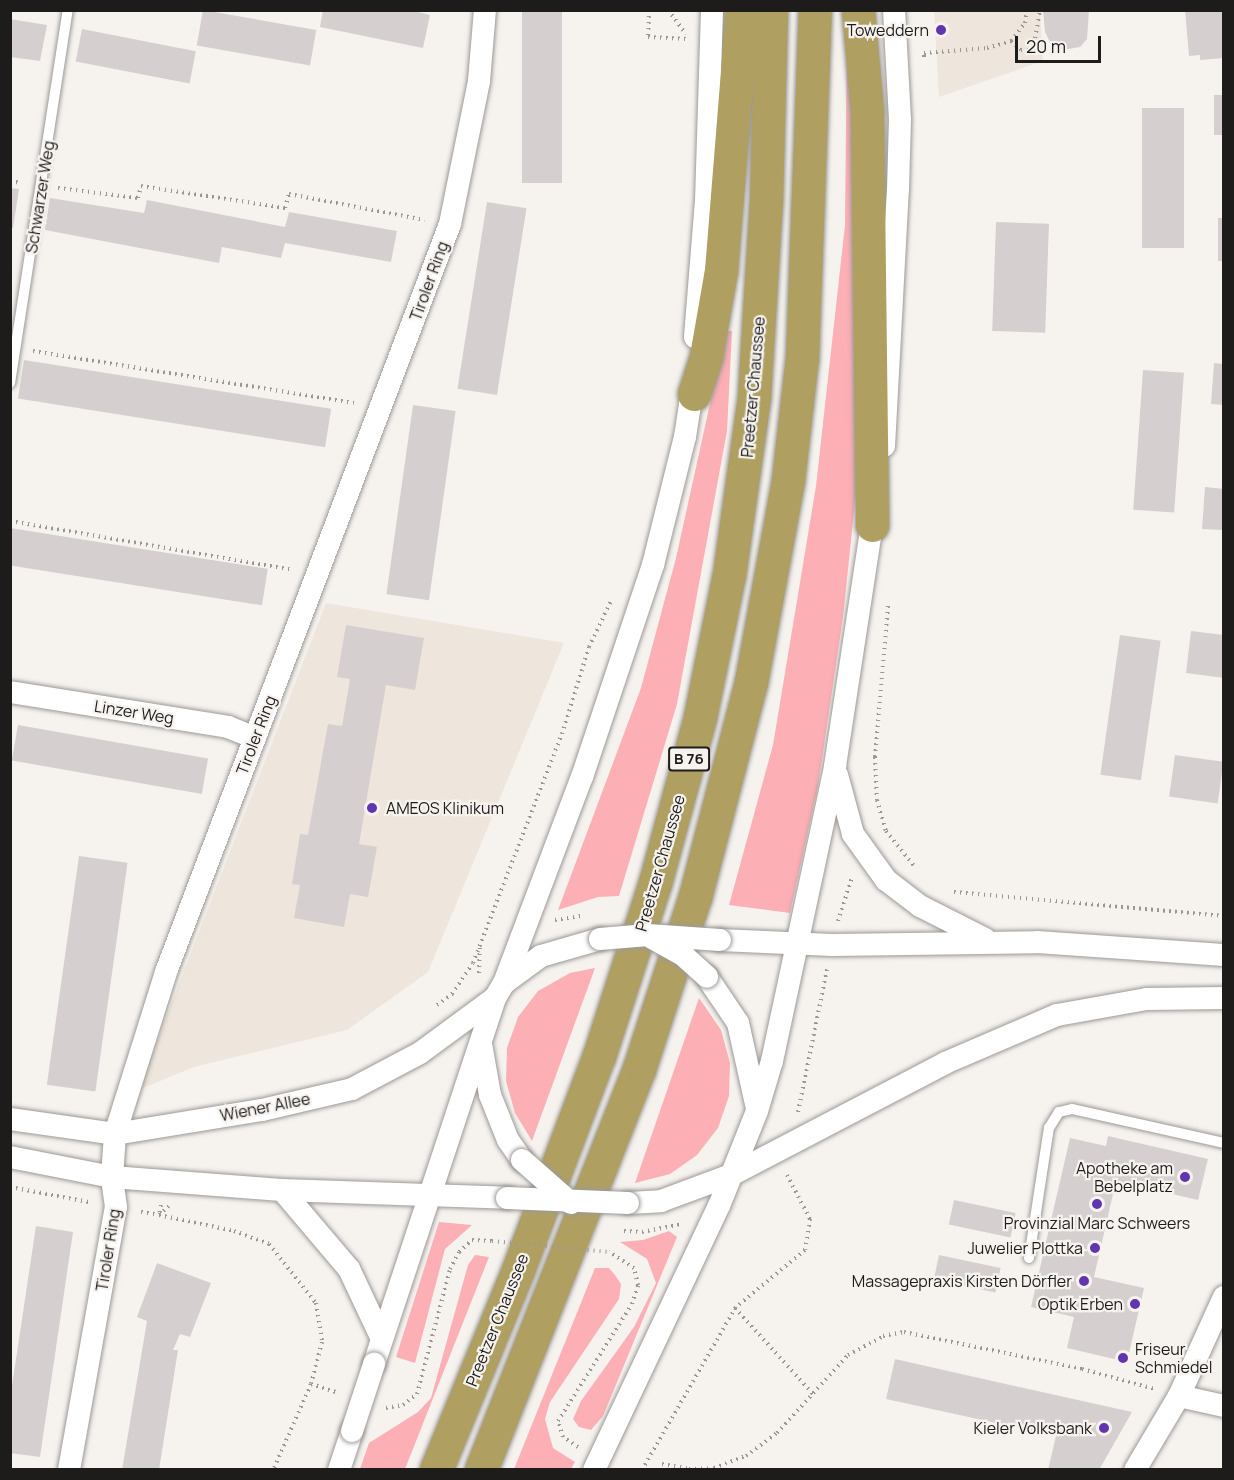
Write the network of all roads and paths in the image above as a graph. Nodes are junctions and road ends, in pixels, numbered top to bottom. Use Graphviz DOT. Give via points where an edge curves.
graph roads {
  1 [pos="69,10"];
  2 [pos="485,10"];
  3 [pos="649,10"];
  4 [pos="668,10"];
  5 [pos="712,10"];
  6 [pos="742,10"];
  7 [pos="771,10"];
  8 [pos="815,10"];
  9 [pos="858,10"];
  10 [pos="894,10"];
  11 [pos="1027,10"];
  12 [pos="1040,10"];
  13 [pos="691,40"];
  14 [pos="1011,41"];
  15 [pos="690,50"];
  16 [pos="924,65"];
  17 [pos="42,186"];
  18 [pos="450,224"];
  19 [pos="16,348"];
  20 [pos="10,383"];
  21 [pos="694,394"];
  22 [pos="382,407"];
  23 [pos="10,522"];
  24 [pos="872,525"];
  25 [pos="318,574"];
  26 [pos="614,596"];
  27 [pos="888,603"];
  28 [pos="10,692"];
  29 [pos="255,738"];
  30 [pos="835,766"];
  31 [pos="918,872"];
  32 [pos="944,888"];
  33 [pos="1224,916"];
  34 [pos="648,935"];
  35 [pos="989,941"];
  36 [pos="798,945"];
  37 [pos="1224,955"];
  38 [pos="499,991"];
  39 [pos="1224,998"];
  40 [pos="429,1012"];
  41 [pos="480,1043"];
  42 [pos="757,1111"];
  43 [pos="10,1119"];
  44 [pos="115,1134"];
  45 [pos="1224,1143"];
  46 [pos="10,1156"];
  47 [pos="796,1168"];
  48 [pos="786,1173"];
  49 [pos="731,1175"];
  50 [pos="112,1177"];
  51 [pos="164,1180"];
  52 [pos="282,1190"];
  53 [pos="431,1194"];
  54 [pos="571,1203"];
  55 [pos="1029,1257"];
  56 [pos="1224,1297"];
  57 [pos="735,1308"];
  58 [pos="382,1339"];
  59 [pos="311,1384"];
  60 [pos="344,1395"];
  61 [pos="1179,1396"];
  62 [pos="377,1405"];
  63 [pos="1224,1406"];
  64 [pos="582,1449"];
  65 [pos="662,1464"];
  66 [pos="689,1469"];
  67 [pos="69,1470"];
  68 [pos="273,1470"];
  69 [pos="339,1470"];
  70 [pos="436,1470"];
  71 [pos="481,1470"];
  72 [pos="594,1470"];
  73 [pos="642,1470"];
  74 [pos="1135,1470"];
  1 -- 17 [label="lane, Schwarzer Weg"];
  2 -- 18 [label="street, Tiroler Ring" via="479,81"];
  3 -- 13 [label="path" via="648,37"];
  4 -- 13 [label="path"];
  5 -- 21 [label="street"];
  6 -- 21 [label="highway" via="721,270 706,356"];
  7 -- 70 [label="highway, Preetzer Chaussee / B 76" via="766,201 754,396 731,563 700,717 656,883 599,1056 518,1270"];
  8 -- 71 [label="highway, B 76" via="801,358 788,480 751,682 695,897 639,1069"];
  9 -- 24 [label="highway" via="867,121"];
  10 -- 24 [label="street" via="900,120 898,190 887,422"];
  11 -- 14 [label="path" via="1025,23"];
  12 -- 14 [label="path" via="1033,50 1021,50"];
  13 -- 15 [label="path"];
  14 -- 16 [label="path" via="987,48 924,53"];
  17 -- 18 [label="path" via="138,198 141,186 285,208 289,194"];
  17 -- 19 [label="lane, Schwarzer Weg"];
  18 -- 22 [label="street, Tiroler Ring"];
  19 -- 20 [label="lane, Schwarzer Weg"];
  19 -- 22 [label="path"];
  21 -- 38 [label="street" via="653,565 582,777"];
  22 -- 25 [label="street, Tiroler Ring"];
  23 -- 25 [label="path"];
  24 -- 30 [label="street"];
  25 -- 29 [label="street, Tiroler Ring"];
  26 -- 40 [label="path" via="589,647 562,734 473,963 452,994"];
  27 -- 31 [label="path" via="875,757 877,800 886,831"];
  28 -- 29 [label="street, Linzer Weg" via="228,727"];
  29 -- 44 [label="street, Tiroler Ring" via="166,972"];
  30 -- 35 [label="street" via="853,834 866,858 920,906"];
  30 -- 36 [label="street"];
  32 -- 33 [label="path" via="963,895"];
  34 -- 36 [label="street, Wiener Allee, bridge"];
  34 -- 38 [label="street, Wiener Allee, bridge" via="600,939 541,956"];
  34 -- 42 [label="street, bridge" via="707,977 738,1023"];
  35 -- 36 [label="street, Wiener Allee"];
  35 -- 37 [label="street, Wiener Allee" via="1159,947"];
  36 -- 42 [label="street"];
  38 -- 41 [label="street"];
  38 -- 44 [label="street, Wiener Allee" via="420,1053 352,1089 262,1110"];
  39 -- 49 [label="street" via="1147,999 1057,1015 945,1064"];
  41 -- 53 [label="street"];
  41 -- 54 [label="street, bridge" via="490,1095 508,1140 522,1160"];
  42 -- 49 [label="street"];
  43 -- 44 [label="street, Wiener Allee"];
  44 -- 50 [label="street, Tiroler Ring"];
  45 -- 55 [label="lane" via="1072,1108 1059,1112 1049,1128"];
  46 -- 50 [label="street"];
  47 -- 48 [label="path"];
  49 -- 54 [label="street, bridge" via="661,1201"];
  49 -- 72 [label="street"];
  50 -- 51 [label="street"];
  50 -- 67 [label="street, Tiroler Ring" via="116,1207"];
  51 -- 52 [label="street"];
  51 -- 59 [label="path" via="159,1215 234,1231 269,1244 295,1272 316,1303 322,1342"];
  52 -- 53 [label="street"];
  52 -- 58 [label="street" via="349,1269"];
  53 -- 54 [label="street, bridge"];
  53 -- 58 [label="street"];
  56 -- 61 [label="street"];
  57 -- 73 [label="path"];
  58 -- 69 [label="street, bridge"];
  59 -- 60 [label="path"];
  59 -- 68 [label="path"];
  61 -- 63 [label="street"];
  61 -- 66 [label="path" via="1082,1369 904,1332 883,1336 848,1355 777,1434 746,1456 714,1468"];
  61 -- 74 [label="street"];
  62 -- 64 [label="path, bridge" via="403,1405 417,1394 450,1269 472,1240 609,1252 634,1268 638,1285 632,1304 558,1421 563,1437"];
  65 -- 66 [label="path"];
}
